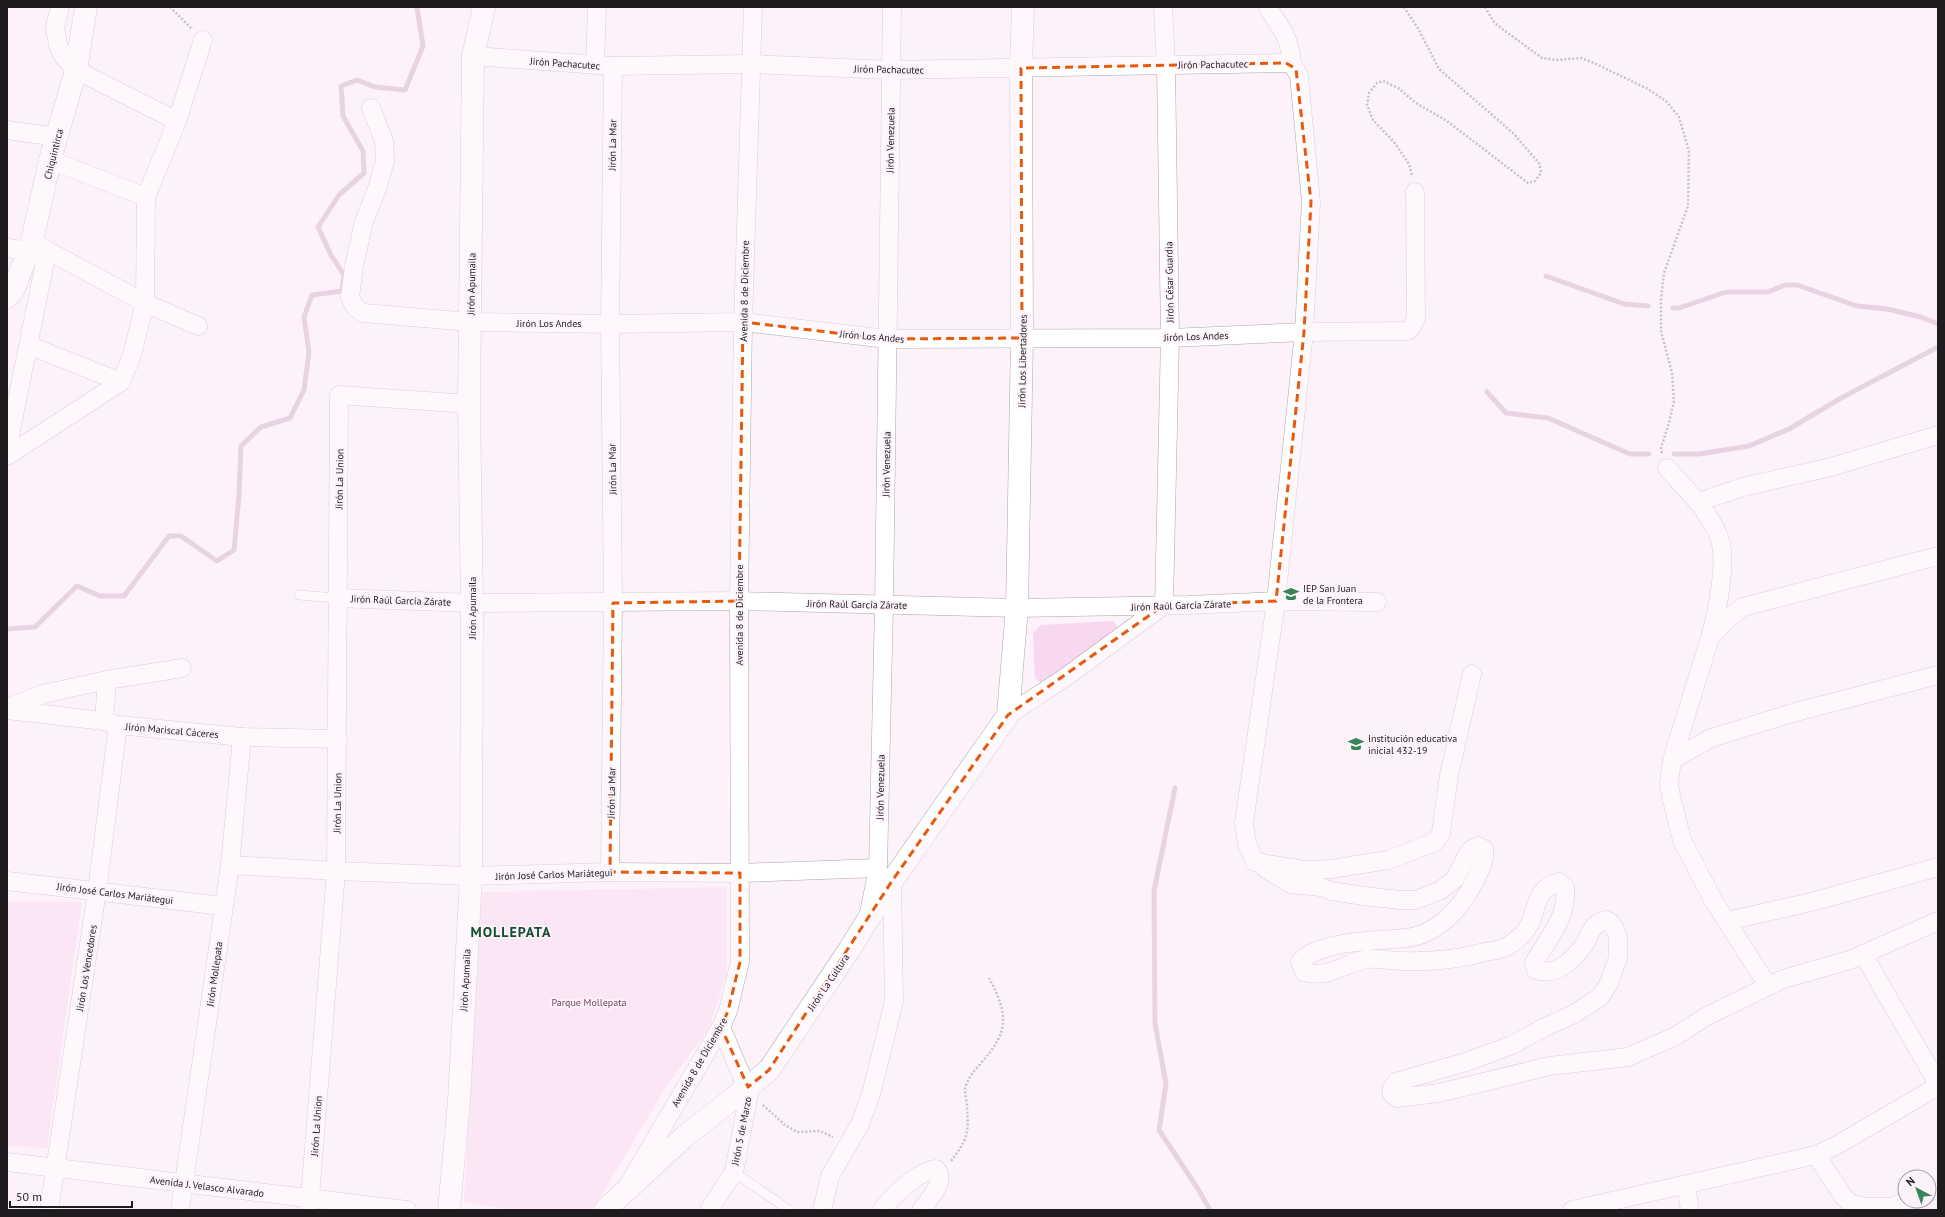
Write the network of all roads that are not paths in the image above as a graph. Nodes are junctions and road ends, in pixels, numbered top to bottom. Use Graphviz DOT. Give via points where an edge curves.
graph roads {
  1 [pos="60,7"];
  2 [pos="86,7"];
  3 [pos="484,7"];
  4 [pos="597,7"];
  5 [pos="752,7"];
  6 [pos="892,7"];
  7 [pos="1023,7"];
  8 [pos="1163,7"];
  9 [pos="1268,8"];
  10 [pos="203,40"];
  11 [pos="473,56"];
  12 [pos="595,64"];
  13 [pos="750,64"];
  14 [pos="1166,65"];
  15 [pos="613,66"];
  16 [pos="1021,68"];
  17 [pos="76,70"];
  18 [pos="891,70"];
  19 [pos="1296,70"];
  20 [pos="371,108"];
  21 [pos="177,121"];
  22 [pos="7,130"];
  23 [pos="57,137"];
  24 [pos="50,160"];
  25 [pos="1415,192"];
  26 [pos="146,197"];
  27 [pos="7,248"];
  28 [pos="36,248"];
  29 [pos="7,297"];
  30 [pos="145,303"];
  31 [pos="470,322"];
  32 [pos="743,322"];
  33 [pos="610,324"];
  34 [pos="198,326"];
  35 [pos="1304,332"];
  36 [pos="1022,338"];
  37 [pos="1170,338"];
  38 [pos="887,339"];
  39 [pos="28,345"];
  40 [pos="121,382"];
  41 [pos="469,404"];
  42 [pos="1938,435"];
  43 [pos="7,450"];
  44 [pos="7,456"];
  45 [pos="1667,468"];
  46 [pos="1698,502"];
  47 [pos="1938,556"];
  48 [pos="299,595"];
  49 [pos="337,598"];
  50 [pos="739,601"];
  51 [pos="1276,601"];
  52 [pos="1377,602"];
  53 [pos="472,603"];
  54 [pos="613,603"];
  55 [pos="884,605"];
  56 [pos="1164,606"];
  57 [pos="1017,608"];
  58 [pos="1710,638"];
  59 [pos="182,668"];
  60 [pos="1472,674"];
  61 [pos="1938,675"];
  62 [pos="107,680"];
  63 [pos="7,709"];
  64 [pos="1008,715"];
  65 [pos="111,723"];
  66 [pos="242,737"];
  67 [pos="338,739"];
  68 [pos="1672,760"];
  69 [pos="1255,862"];
  70 [pos="230,865"];
  71 [pos="1938,867"];
  72 [pos="336,871"];
  73 [pos="610,872"];
  74 [pos="740,873"];
  75 [pos="885,874"];
  76 [pos="471,876"];
  77 [pos="7,881"];
  78 [pos="97,890"];
  79 [pos="223,906"];
  80 [pos="1938,921"];
  81 [pos="1729,924"];
  82 [pos="1863,954"];
  83 [pos="1768,986"];
  84 [pos="720,1027"];
  85 [pos="1938,1085"];
  86 [pos="748,1090"];
  87 [pos="1816,1155"];
  88 [pos="7,1162"];
  89 [pos="55,1168"];
  90 [pos="734,1172"];
  91 [pos="184,1183"];
  92 [pos="1686,1185"];
  93 [pos="622,1194"];
  94 [pos="310,1204"];
  95 [pos="1897,1205"];
  96 [pos="1581,1209"];
  97 [pos="49,1210"];
  98 [pos="180,1210"];
  99 [pos="407,1210"];
  100 [pos="449,1210"];
  101 [pos="605,1210"];
  102 [pos="710,1210"];
  103 [pos="789,1210"];
  104 [pos="822,1210"];
  105 [pos="882,1210"];
  106 [pos="921,1210"];
  107 [pos="1690,1210"];
  1 -- 17 [label="street" via="55,27 58,45 63,56"];
  2 -- 17 [label="street, Chiquintirca"];
  3 -- 11 [label="street, Jirón Apumaila"];
  4 -- 12 [label="street"];
  5 -- 13 [label="street, Avenida 8 de Diciembre"];
  6 -- 18 [label="street, Jirón Venezuela"];
  7 -- 16 [label="street, Jirón Los Libertadores"];
  8 -- 14 [label="street, Jirón César Guardia"];
  9 -- 19 [label="street" via="1283,30"];
  10 -- 21 [label="street"];
  11 -- 12 [label="street, Jirón Pachacutec"];
  11 -- 31 [label="street, Jirón Apumaila"];
  12 -- 15 [label="street, Jirón Pachacutec"];
  13 -- 15 [label="street, Jirón Pachacutec"];
  13 -- 18 [label="street, Jirón Pachacutec"];
  13 -- 32 [label="street, Avenida 8 de Diciembre"];
  14 -- 16 [label="street, Jirón Pachacutec"];
  14 -- 19 [label="street, Jirón Pachacutec" via="1286,63"];
  14 -- 37 [label="street, Jirón César Guardia"];
  15 -- 33 [label="street, Jirón La Mar"];
  16 -- 18 [label="street, Jirón Pachacutec"];
  16 -- 36 [label="street, Jirón Los Libertadores"];
  17 -- 21 [label="street"];
  17 -- 23 [label="street, Chiquintirca"];
  18 -- 38 [label="street, Jirón Venezuela"];
  19 -- 35 [label="street" via="1311,202"];
  20 -- 31 [label="street, Jirón Los Andes" via="384,141 385,161 364,222 350,297 355,307 363,313"];
  21 -- 26 [label="street"];
  22 -- 23 [label="street"];
  23 -- 24 [label="street, Chiquintirca"];
  24 -- 26 [label="street"];
  24 -- 28 [label="street, Chiquintirca"];
  25 -- 35 [label="street, Jirón Los Andes" via="1416,318 1412,327 1407,331"];
  26 -- 30 [label="street"];
  27 -- 28 [label="street"];
  28 -- 29 [label="street, Chiquintirca" via="14,290"];
  28 -- 30 [label="street"];
  28 -- 39 [label="street"];
  30 -- 34 [label="street"];
  30 -- 40 [label="street" via="132,355"];
  31 -- 33 [label="street, Jirón Los Andes"];
  31 -- 41 [label="street, Jirón Apumaila"];
  32 -- 33 [label="street, Jirón Los Andes"];
  32 -- 38 [label="street, Jirón Los Andes"];
  32 -- 50 [label="street, Avenida 8 de Diciembre"];
  33 -- 54 [label="street, Jirón La Mar"];
  35 -- 37 [label="street, Jirón Los Andes"];
  35 -- 51 [label="street"];
  36 -- 37 [label="street, Jirón Los Andes"];
  36 -- 38 [label="street, Jirón Los Andes"];
  36 -- 57 [label="street, Jirón Los Libertadores"];
  37 -- 56 [label="street, Jirón César Guardia"];
  38 -- 55 [label="street, Jirón Venezuela"];
  39 -- 40 [label="street"];
  39 -- 43 [label="street"];
  40 -- 44 [label="street"];
  41 -- 49 [label="street, Jirón La Union" via="339,395"];
  41 -- 53 [label="street, Jirón Apumaila"];
  42 -- 46 [label="street" via="1831,467 1743,487"];
  45 -- 46 [label="street"];
  46 -- 58 [label="street" via="1713,524 1720,541 1722,559 1715,620"];
  47 -- 58 [label="street" via="1743,607 1726,620"];
  48 -- 49 [label="lane"];
  49 -- 53 [label="street, Jirón Raúl García Zárate"];
  49 -- 67 [label="street, Jirón La Union"];
  50 -- 54 [label="street, Jirón Raúl García Zárate"];
  50 -- 55 [label="street, Jirón Raúl García Zárate"];
  50 -- 74 [label="street, Avenida 8 de Diciembre"];
  51 -- 52 [label="street, Jirón Raúl García Zárate"];
  51 -- 56 [label="street, Jirón Raúl García Zárate"];
  51 -- 69 [label="street" via="1244,823 1247,844"];
  53 -- 54 [label="street, Jirón Raúl García Zárate"];
  53 -- 76 [label="street, Jirón Apumaila"];
  54 -- 73 [label="street, Jirón La Mar"];
  55 -- 57 [label="street, Jirón Raúl García Zárate"];
  55 -- 75 [label="street, Jirón Venezuela"];
  56 -- 57 [label="street, Jirón Raúl García Zárate"];
  56 -- 64 [label="street"];
  57 -- 64 [label="street, Jirón Los Libertadores"];
  58 -- 68 [label="street"];
  59 -- 62 [label="street"];
  60 -- 69 [label="street" via="1449,775 1440,833 1434,842 1388,860 1330,869 1304,870"];
  61 -- 68 [label="street" via="1796,712 1711,738"];
  62 -- 63 [label="street" via="43,694"];
  62 -- 65 [label="street, Jirón Los Vencedores"];
  63 -- 65 [label="street, Jirón Mariscal Cáceres"];
  64 -- 75 [label="street, Jirón La Cultura"];
  65 -- 66 [label="street, Jirón Mariscal Cáceres"];
  65 -- 78 [label="street, Jirón Los Vencedores"];
  66 -- 67 [label="street, Jirón Mariscal Cáceres"];
  66 -- 70 [label="street, Jirón Mollepata"];
  67 -- 72 [label="street, Jirón La Union"];
  68 -- 81 [label="street" via="1669,783 1682,840 1713,900"];
  69 -- 83 [label="street" via="1292,884 1364,896 1416,900 1441,890 1455,879 1472,849 1478,846 1484,849 1480,871 1462,904 1439,925 1406,938 1342,943 1311,952 1300,962 1304,972 1312,974 1325,974 1367,959 1441,961 1505,947 1522,935 1531,922 1534,908 1542,892 1548,886 1559,882 1565,887 1565,906 1561,920 1534,963 1536,970 1556,970 1568,963 1585,944 1598,923 1606,920 1611,922 1618,937 1618,958 1609,984 1600,997 1574,1014 1512,1045 1466,1062 1396,1082 1392,1094 1398,1098 1439,1093 1549,1066 1628,1056 1676,1036 1705,1017"];
  70 -- 72 [label="street, Jirón José Carlos Mariátegui"];
  70 -- 79 [label="street, Jirón Mollepata"];
  71 -- 81 [label="street" via="1815,901 1736,919"];
  72 -- 76 [label="street, Jirón José Carlos Mariátegui"];
  72 -- 94 [label="street, Jirón La Union"];
  73 -- 74 [label="street, Jirón José Carlos Mariátegui"];
  73 -- 76 [label="street, Jirón José Carlos Mariátegui"];
  74 -- 75 [label="street, Jirón José Carlos Mariátegui"];
  74 -- 84 [label="street, Avenida 8 de Diciembre" via="740,962 728,1011"];
  75 -- 86 [label="street, Jirón La Cultura" via="868,919 769,1070"];
  75 -- 104 [label="street, Jirón Venezuela" via="894,1001 871,1094 860,1124 830,1176"];
  76 -- 100 [label="street, Jirón Apumaila" via="459,1101"];
  77 -- 78 [label="street, Jirón José Carlos Mariátegui"];
  78 -- 79 [label="street, Jirón José Carlos Mariátegui"];
  78 -- 89 [label="street, Jirón Los Vencedores"];
  79 -- 91 [label="street, Jirón Mollepata"];
  80 -- 82 [label="street"];
  81 -- 83 [label="street"];
  82 -- 83 [label="street"];
  82 -- 85 [label="street"];
  84 -- 86 [label="street, Jirón 5 de Marzo"];
  84 -- 93 [label="street, Avenida 8 de Diciembre"];
  85 -- 87 [label="street"];
  86 -- 90 [label="street, Jirón 5 de Marzo"];
  86 -- 93 [label="street, Jirón La Cultura" via="684,1137"];
  87 -- 92 [label="street"];
  87 -- 95 [label="street" via="1843,1196 1852,1204 1891,1208"];
  88 -- 89 [label="street, Avenida J. Velasco Alvarado"];
  89 -- 91 [label="street, Avenida J. Velasco Alvarado"];
  89 -- 97 [label="street, Jirón Los Vencedores"];
  90 -- 102 [label="street, Jirón 5 de Marzo"];
  90 -- 103 [label="lane"];
  91 -- 94 [label="street, Avenida J. Velasco Alvarado"];
  91 -- 98 [label="street, Jirón Mollepata"];
  92 -- 96 [label="street"];
  92 -- 107 [label="street"];
  93 -- 101 [label="street, Jirón La Cultura"];
  94 -- 99 [label="street, Avenida J. Velasco Alvarado"];
  105 -- 106 [label="street" via="891,1197 922,1174 936,1169 940,1178"];
}
